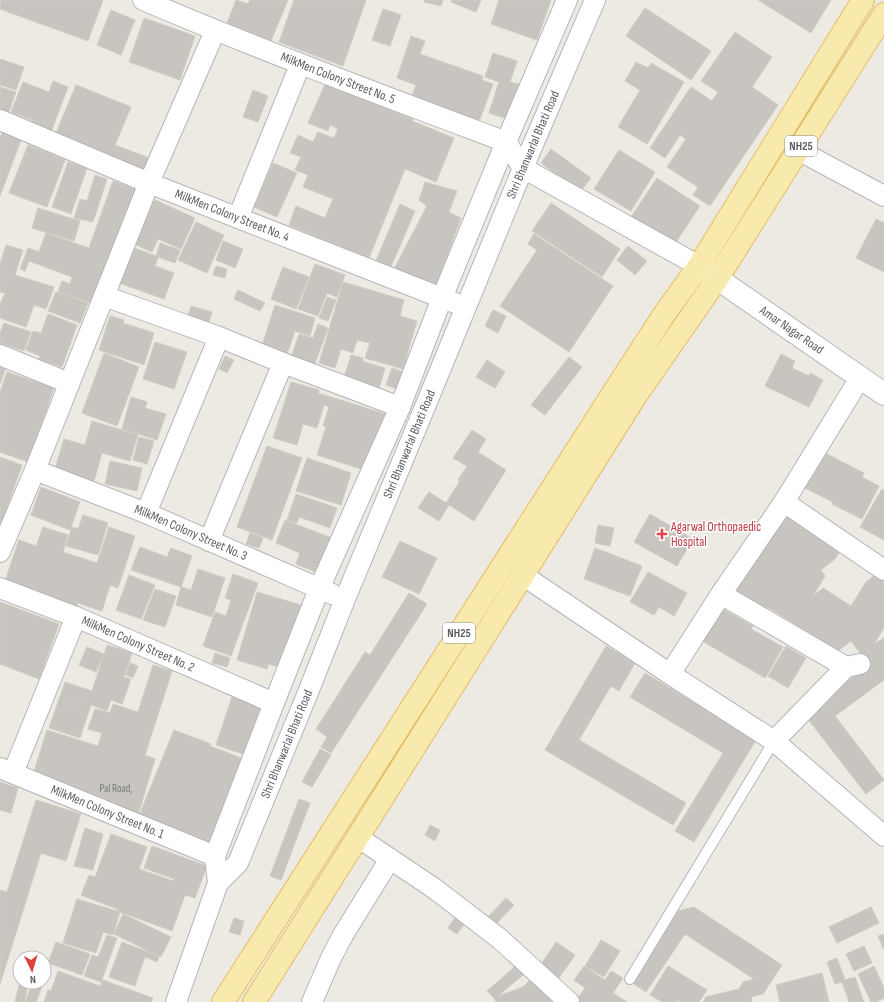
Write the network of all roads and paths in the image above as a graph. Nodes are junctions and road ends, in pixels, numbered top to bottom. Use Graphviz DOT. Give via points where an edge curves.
graph roads {
  1 [pos="143,0"];
  2 [pos="567,0"];
  3 [pos="595,0"];
  4 [pos="863,0"];
  5 [pos="884,14"];
  6 [pos="214,31"];
  7 [pos="300,65"];
  8 [pos="0,120"];
  9 [pos="506,142"];
  10 [pos="798,150"];
  11 [pos="523,168"];
  12 [pos="149,183"];
  13 [pos="884,196"];
  14 [pos="238,218"];
  15 [pos="699,266"];
  16 [pos="717,279"];
  17 [pos="104,296"];
  18 [pos="442,298"];
  19 [pos="466,308"];
  20 [pos="219,337"];
  21 [pos="0,355"];
  22 [pos="283,363"];
  23 [pos="860,378"];
  24 [pos="69,383"];
  25 [pos="884,394"];
  26 [pos="400,407"];
  27 [pos="35,470"];
  28 [pos="784,502"];
  29 [pos="146,513"];
  30 [pos="209,540"];
  31 [pos="0,552"];
  32 [pos="884,570"];
  33 [pos="524,576"];
  34 [pos="0,588"];
  35 [pos="319,589"];
  36 [pos="721,594"];
  37 [pos="345,599"];
  38 [pos="76,617"];
  39 [pos="670,674"];
  40 [pos="274,704"];
  41 [pos="774,741"];
  42 [pos="7,770"];
  43 [pos="884,836"];
  44 [pos="375,849"];
  45 [pos="215,856"];
  46 [pos="218,883"];
  47 [pos="630,979"];
  48 [pos="176,1002"];
  49 [pos="223,1002"];
  50 [pos="254,1002"];
  51 [pos="312,1002"];
  52 [pos="569,1002"];
  1 -- 6 [label="street, MilkMen Colony Street No. 5"];
  2 -- 9 [label="street, Shri Bhanwarlal Bhati Road"];
  3 -- 11 [label="street, Shri Bhanwarlal Bhati Road"];
  4 -- 15 [label="main road, NH25"];
  5 -- 10 [label="main road, NH25"];
  6 -- 7 [label="street, MilkMen Colony Street No. 5"];
  6 -- 12 [label="street"];
  7 -- 9 [label="street, MilkMen Colony Street No. 5"];
  7 -- 14 [label="street"];
  8 -- 12 [label="street, MilkMen Colony Street No. 4"];
  9 -- 11 [label="street"];
  9 -- 18 [label="street, Shri Bhanwarlal Bhati Road"];
  10 -- 13 [label="street"];
  10 -- 16 [label="main road, NH25"];
  11 -- 15 [label="street"];
  11 -- 19 [label="street, Shri Bhanwarlal Bhati Road"];
  12 -- 14 [label="street, MilkMen Colony Street No. 4"];
  12 -- 17 [label="street"];
  14 -- 18 [label="street, MilkMen Colony Street No. 4"];
  15 -- 16 [label="street, Amar Nagar Road"];
  15 -- 49 [label="main road, NH25" via="626,373"];
  16 -- 23 [label="street, Amar Nagar Road"];
  16 -- 33 [label="main road, NH25" via="636,397"];
  17 -- 20 [label="street"];
  17 -- 24 [label="street"];
  18 -- 19 [label="street, MilkMen Colony Street No. 4"];
  18 -- 26 [label="street, Shri Bhanwarlal Bhati Road"];
  19 -- 37 [label="street, Shri Bhanwarlal Bhati Road"];
  20 -- 22 [label="street"];
  20 -- 29 [label="street"];
  21 -- 24 [label="street"];
  22 -- 26 [label="street"];
  22 -- 30 [label="street"];
  23 -- 25 [label="street, Amar Nagar Road"];
  23 -- 28 [label="street"];
  24 -- 27 [label="street"];
  26 -- 35 [label="street, Shri Bhanwarlal Bhati Road"];
  27 -- 29 [label="street, MilkMen Colony Street No. 3"];
  27 -- 31 [label="street"];
  28 -- 32 [label="street"];
  28 -- 36 [label="street"];
  29 -- 30 [label="street, MilkMen Colony Street No. 3"];
  30 -- 35 [label="street, MilkMen Colony Street No. 3"];
  33 -- 39 [label="street"];
  33 -- 44 [label="main road, NH25"];
  34 -- 38 [label="street, MilkMen Colony Street No. 2"];
  35 -- 37 [label="street, MilkMen Colony Street No. 3"];
  35 -- 40 [label="street, Shri Bhanwarlal Bhati Road"];
  36 -- 39 [label="street"];
  36 -- 41 [label="street" via="853,665"];
  37 -- 46 [label="street, Shri Bhanwarlal Bhati Road" via="238,863"];
  38 -- 40 [label="street, MilkMen Colony Street No. 2"];
  38 -- 42 [label="street"];
  39 -- 41 [label="street"];
  40 -- 45 [label="street, Shri Bhanwarlal Bhati Road"];
  41 -- 43 [label="street"];
  41 -- 47 [label="lane"];
  42 -- 45 [label="street, MilkMen Colony Street No. 1"];
  44 -- 50 [label="main road, NH25"];
  44 -- 51 [label="street" via="343,935"];
  44 -- 52 [label="street" via="435,888 500,939"];
  45 -- 46 [label="street, Shri Bhanwarlal Bhati Road"];
  46 -- 48 [label="street, Shri Bhanwarlal Bhati Road"];
}
